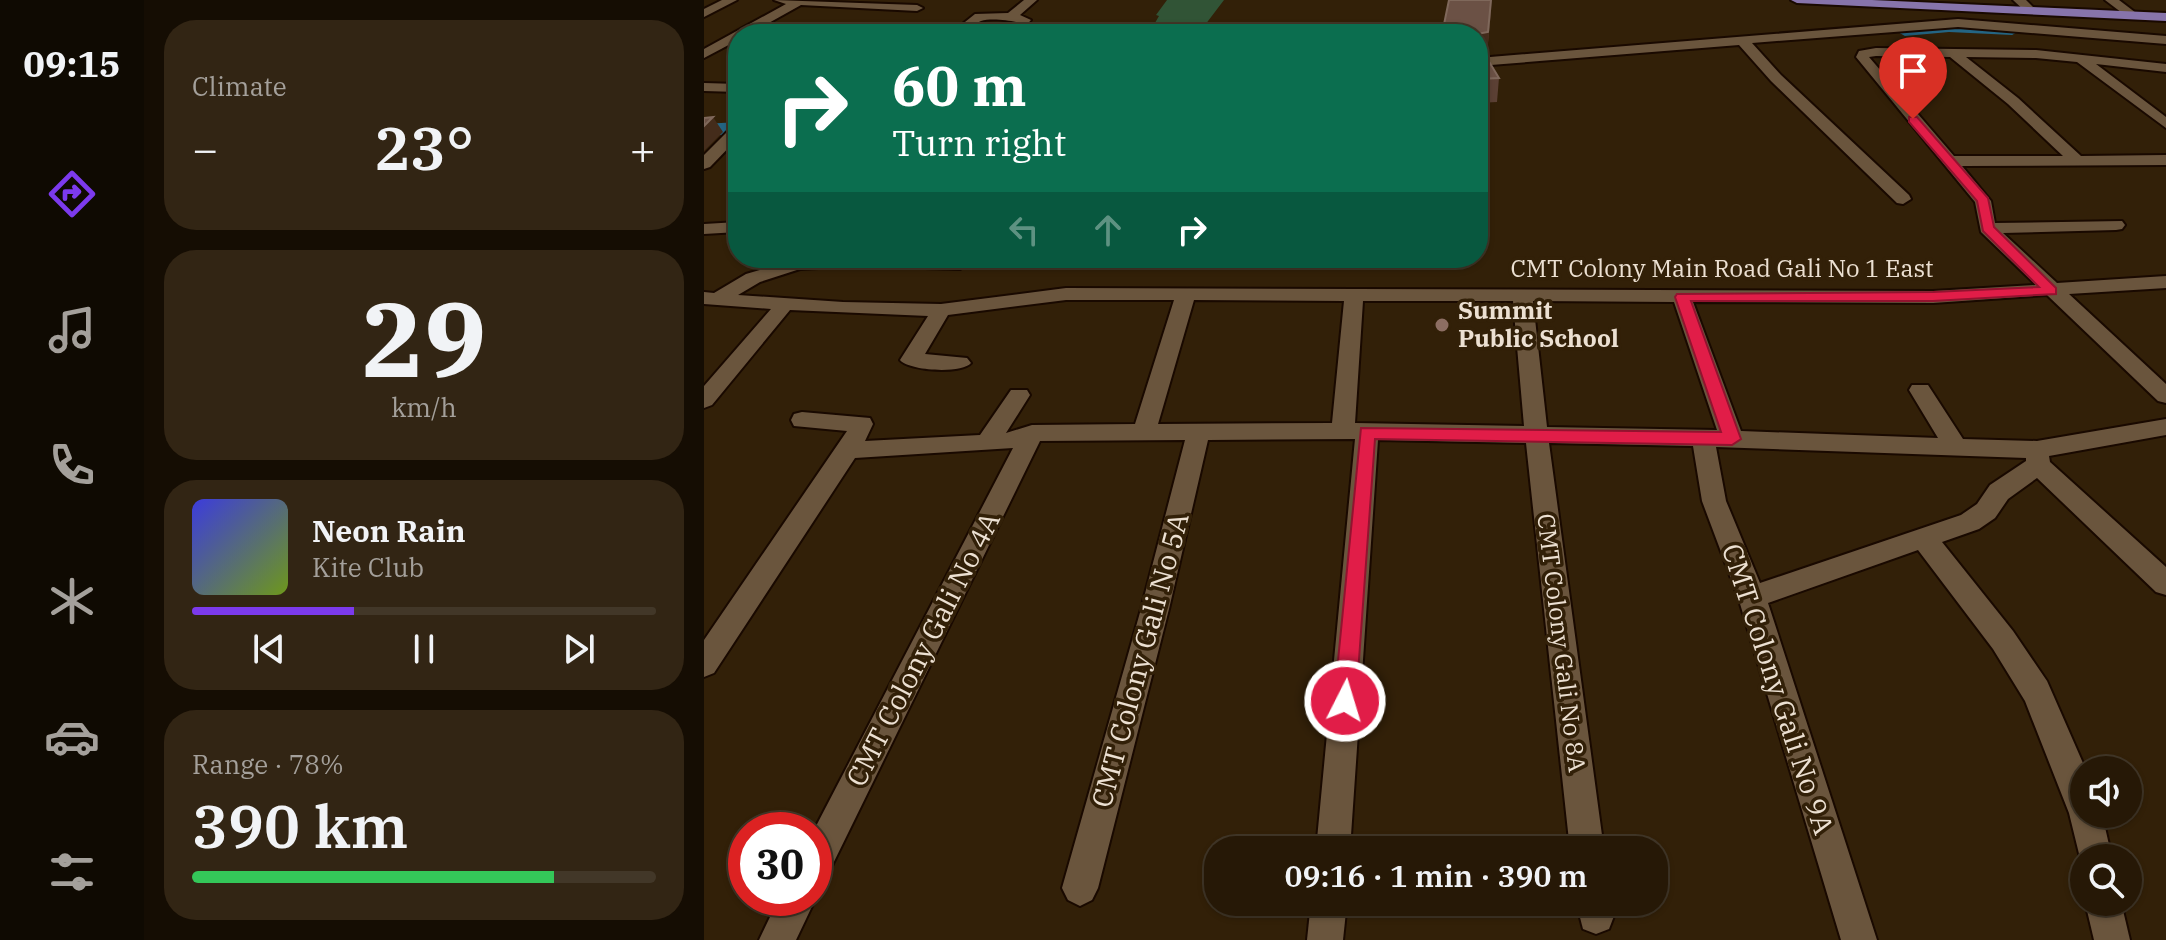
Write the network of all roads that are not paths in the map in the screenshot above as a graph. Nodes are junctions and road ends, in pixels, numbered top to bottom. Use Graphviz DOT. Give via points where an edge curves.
graph roads {
  1 [pos="731,0"];
  2 [pos="780,0"];
  3 [pos="929,0"];
  4 [pos="1031,0"];
  5 [pos="1797,0"];
  6 [pos="2019,0"];
  7 [pos="2111,0"];
  8 [pos="799,1"];
  9 [pos="1885,2"];
  10 [pos="917,8"];
  11 [pos="1943,8"];
  12 [pos="2032,12"];
  13 [pos="704,13"];
  14 [pos="2134,16"];
  15 [pos="1011,17"];
  16 [pos="2164,17"];
  17 [pos="757,24"];
  18 [pos="892,24"];
  19 [pos="970,24"];
  20 [pos="1021,24"];
  21 [pos="1962,26"];
  22 [pos="728,40"];
  23 [pos="2166,40"];
  24 [pos="1745,43"];
  25 [pos="1952,52"];
  26 [pos="704,54"];
  27 [pos="2036,54"];
  28 [pos="2081,60"];
  29 [pos="1488,61"];
  30 [pos="2166,68"];
  31 [pos="704,87"];
  32 [pos="728,88"];
  33 [pos="728,124"];
  34 [pos="2166,124"];
  35 [pos="715,125"];
  36 [pos="728,140"];
  37 [pos="2166,160"];
  38 [pos="1947,161"];
  39 [pos="2078,161"];
  40 [pos="704,164"];
  41 [pos="1903,199"];
  42 [pos="2116,225"];
  43 [pos="728,228"];
  44 [pos="1987,228"];
  45 [pos="704,229"];
  46 [pos="773,268"];
  47 [pos="2166,282"];
  48 [pos="2051,291"];
  49 [pos="1186,294"];
  50 [pos="1354,294"];
  51 [pos="1522,294"];
  52 [pos="1682,297"];
  53 [pos="713,298"];
  54 [pos="786,303"];
  55 [pos="941,310"];
  56 [pos="960,363"];
  57 [pos="1920,390"];
  58 [pos="1019,395"];
  59 [pos="2166,396"];
  60 [pos="704,400"];
  61 [pos="802,420"];
  62 [pos="2166,427"];
  63 [pos="1144,431"];
  64 [pos="1355,432"];
  65 [pos="1032,433"];
  66 [pos="1198,433"];
  67 [pos="1538,436"];
  68 [pos="1718,438"];
  69 [pos="987,443"];
  70 [pos="1957,449"];
  71 [pos="848,450"];
  72 [pos="2038,457"];
  73 [pos="1924,539"];
  74 [pos="2166,584"];
  75 [pos="1752,597"];
  76 [pos="704,664"];
  77 [pos="2070,771"];
  78 [pos="832,830"];
  79 [pos="1334,836"];
  80 [pos="1585,836"];
  81 [pos="1080,888"];
  82 [pos="789,916"];
  83 [pos="1328,916"];
  84 [pos="2106,916"];
  85 [pos="777,940"];
  86 [pos="1325,940"];
  87 [pos="1859,940"];
  88 [pos="2112,940"];
  1 -- 13 [label="street"];
  2 -- 8 [label="street"];
  3 -- 10 [label="street"];
  4 -- 15 [label="street"];
  5 -- 9 [label="main road"];
  6 -- 12 [label="street"];
  7 -- 14 [label="street"];
  8 -- 10 [label="street"];
  8 -- 17 [label="street"];
  9 -- 11 [label="main road"];
  10 -- 18 [label="street"];
  11 -- 12 [label="main road"];
  11 -- 21 [label="street"];
  12 -- 14 [label="main road"];
  14 -- 16 [label="main road"];
  15 -- 19 [label="street" via="979,17"];
  15 -- 20 [label="street" via="1025,20"];
  21 -- 23 [label="street"];
  21 -- 24 [label="street"];
  21 -- 27 [label="street"];
  22 -- 26 [label="street"];
  24 -- 29 [label="street"];
  24 -- 41 [label="street"];
  25 -- 27 [label="street"];
  25 -- 38 [label="street" via="1876,52 1862,57"];
  25 -- 39 [label="street"];
  27 -- 28 [label="street"];
  28 -- 30 [label="street"];
  28 -- 34 [label="street"];
  31 -- 32 [label="street"];
  33 -- 35 [label="street"];
  36 -- 40 [label="street"];
  37 -- 39 [label="street"];
  38 -- 39 [label="street"];
  38 -- 44 [label="street" via="1983,201"];
  42 -- 44 [label="street"];
  43 -- 45 [label="street"];
  44 -- 48 [label="street"];
  46 -- 53 [label="street"];
  47 -- 48 [label="street, CMT Colony Main Road Gali No 1 East"];
  48 -- 52 [label="street, CMT Colony Main Road Gali No 1 East" via="1933,297"];
  48 -- 59 [label="street"];
  49 -- 50 [label="street, CMT Colony Main Road Gali No 1 East"];
  49 -- 55 [label="street, CMT Colony Main Road Gali No 1 East" via="1066,294"];
  49 -- 63 [label="street"];
  50 -- 51 [label="street, CMT Colony Main Road Gali No 1 East"];
  50 -- 64 [label="street"];
  51 -- 52 [label="street, CMT Colony Main Road Gali No 1 East"];
  51 -- 67 [label="street, CMT Colony Gali No 8A"];
  52 -- 68 [label="street, CMT Colony Gali No 9A"];
  53 -- 54 [label="street, CMT Colony Main Road Gali No 1 East"];
  54 -- 55 [label="street, CMT Colony Main Road Gali No 1 East"];
  54 -- 60 [label="street"];
  55 -- 56 [label="street" via="911,360"];
  57 -- 70 [label="street"];
  58 -- 69 [label="street"];
  61 -- 71 [label="street" via="862,424"];
  62 -- 72 [label="street"];
  63 -- 65 [label="street"];
  63 -- 66 [label="street"];
  64 -- 66 [label="street"];
  64 -- 67 [label="street"];
  64 -- 79 [label="street"];
  65 -- 69 [label="street"];
  65 -- 78 [label="street, CMT Colony Gali No 4A"];
  66 -- 81 [label="street, CMT Colony Gali No 5A"];
  67 -- 68 [label="street"];
  67 -- 80 [label="street, CMT Colony Gali No 8A"];
  68 -- 70 [label="street"];
  68 -- 75 [label="street, CMT Colony Gali No 9A" via="1714,501"];
  69 -- 71 [label="street"];
  70 -- 72 [label="street"];
  71 -- 76 [label="street"];
  72 -- 73 [label="street" via="1986,511"];
  72 -- 74 [label="street"];
  73 -- 75 [label="street"];
  73 -- 77 [label="street" via="2028,676"];
  75 -- 87 [label="street, CMT Colony Gali No 9A"];
  82 -- 85 [label="street"];
  83 -- 86 [label="street"];
  84 -- 88 [label="street"];
}
